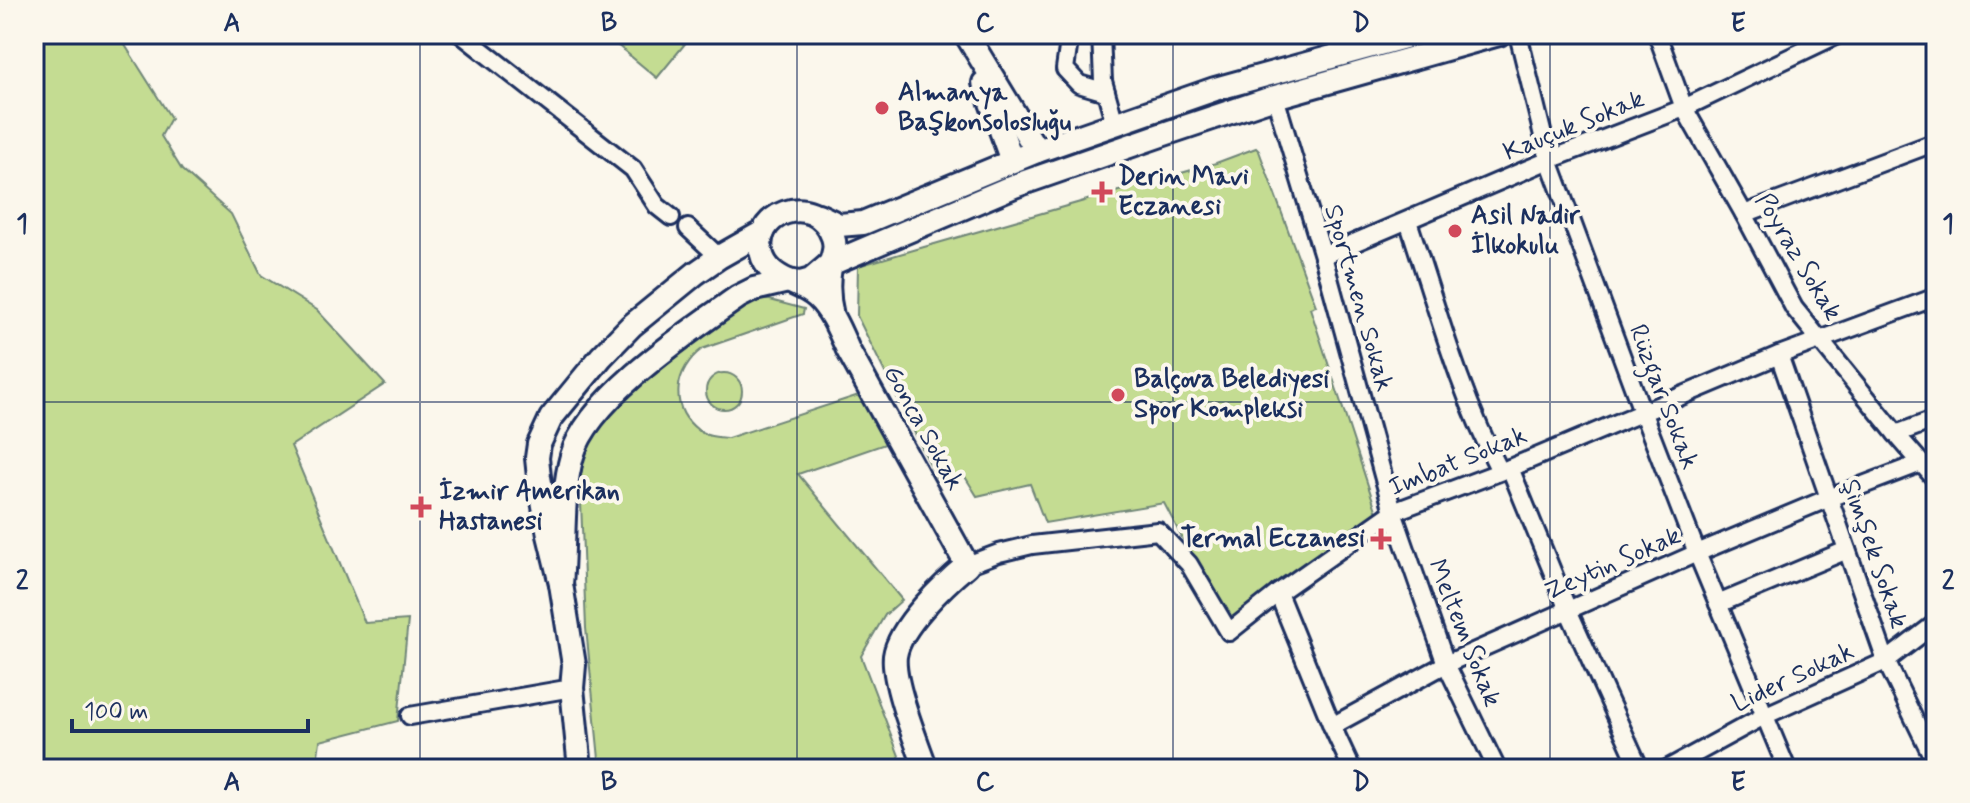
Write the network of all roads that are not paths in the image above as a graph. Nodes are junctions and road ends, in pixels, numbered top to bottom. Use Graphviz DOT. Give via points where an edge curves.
graph roads {
  1 [pos="461,34"];
  2 [pos="966,34"];
  3 [pos="1070,34"];
  4 [pos="1101,34"];
  5 [pos="1416,34"];
  6 [pos="1499,34"];
  7 [pos="1518,34"];
  8 [pos="1657,34"];
  9 [pos="1839,34"];
  10 [pos="1106,92"];
  11 [pos="1275,97"];
  12 [pos="1684,108"];
  13 [pos="1115,124"];
  14 [pos="1936,142"];
  15 [pos="1037,151"];
  16 [pos="1549,160"];
  17 [pos="1012,161"];
  18 [pos="1014,186"];
  19 [pos="1744,214"];
  20 [pos="818,215"];
  21 [pos="671,217"];
  22 [pos="1408,221"];
  23 [pos="688,228"];
  24 [pos="763,232"];
  25 [pos="1323,256"];
  26 [pos="719,257"];
  27 [pos="830,264"];
  28 [pos="788,281"];
  29 [pos="1936,297"];
  30 [pos="832,316"];
  31 [pos="1820,341"];
  32 [pos="1779,355"];
  33 [pos="1642,411"];
  34 [pos="1936,419"];
  35 [pos="1896,434"];
  36 [pos="1921,463"];
  37 [pos="1505,469"];
  38 [pos="1936,480"];
  39 [pos="1829,498"];
  40 [pos="1393,512"];
  41 [pos="1847,550"];
  42 [pos="1697,553"];
  43 [pos="967,565"];
  44 [pos="561,584"];
  45 [pos="1278,593"];
  46 [pos="1718,604"];
  47 [pos="1568,610"];
  48 [pos="1936,623"];
  49 [pos="1886,661"];
  50 [pos="1446,664"];
  51 [pos="572,688"];
  52 [pos="410,716"];
  53 [pos="1764,716"];
  54 [pos="1332,726"];
  55 [pos="1936,764"];
  56 [pos="580,769"];
  57 [pos="926,769"];
  58 [pos="1352,769"];
  59 [pos="1497,769"];
  60 [pos="1640,769"];
  61 [pos="1667,769"];
  62 [pos="1787,769"];
  1 -- 21 [label="street" via="633,169 657,206"];
  2 -- 15 [label="main road"];
  2 -- 17 [label="main road"];
  3 -- 10 [label="street" via="1065,69 1079,84"];
  4 -- 10 [label="street"];
  5 -- 13 [label="main road" via="1215,89"];
  6 -- 11 [label="main road"];
  7 -- 16 [label="street, Rüzgar Sokak"];
  8 -- 12 [label="street, Poyraz Sokak"];
  9 -- 12 [label="street, Kauçuk Sokak"];
  10 -- 13 [label="street"];
  11 -- 18 [label="main road"];
  11 -- 25 [label="street, Sportmen Sokak"];
  12 -- 16 [label="street, Kauçuk Sokak"];
  12 -- 19 [label="street, Poyraz Sokak"];
  13 -- 15 [label="main road"];
  14 -- 19 [label="street"];
  15 -- 17 [label="main road"];
  15 -- 18 [label="main road"];
  16 -- 22 [label="street, Kauçuk Sokak"];
  16 -- 33 [label="street, Rüzgar Sokak"];
  17 -- 20 [label="main road" via="863,223 839,225"];
  18 -- 27 [label="main road"];
  19 -- 31 [label="street, Poyraz Sokak" via="1794,308"];
  20 -- 24 [label="main road" via="791,210"];
  20 -- 27 [label="main road" via="835,244"];
  22 -- 25 [label="street, Kauçuk Sokak"];
  22 -- 37 [label="street" via="1459,378 1489,450"];
  23 -- 26 [label="street"];
  24 -- 26 [label="main road"];
  24 -- 28 [label="main road" via="765,263"];
  25 -- 40 [label="street, Sportmen Sokak"];
  26 -- 44 [label="main road" via="631,326 544,430 539,477"];
  27 -- 28 [label="main road" via="811,280"];
  27 -- 30 [label="main road"];
  28 -- 30 [label="main road" via="816,295"];
  28 -- 44 [label="main road" via="738,297 598,409 572,454"];
  29 -- 31 [label="street, Imbat Sokak"];
  30 -- 43 [label="main road, Gonca Sokak"];
  31 -- 32 [label="street, Imbat Sokak"];
  31 -- 35 [label="street, Poyraz Sokak"];
  32 -- 33 [label="street, Imbat Sokak"];
  32 -- 39 [label="street, Şimşek Sokak"];
  33 -- 37 [label="street, Imbat Sokak"];
  33 -- 42 [label="street, Rüzgar Sokak"];
  34 -- 35 [label="street"];
  35 -- 36 [label="street, Poyraz Sokak"];
  36 -- 38 [label="street, Poyraz Sokak"];
  36 -- 39 [label="street, Zeytin Sokak"];
  37 -- 40 [label="street, Imbat Sokak"];
  37 -- 47 [label="street"];
  39 -- 41 [label="street, Şimşek Sokak"];
  39 -- 42 [label="street, Zeytin Sokak"];
  40 -- 45 [label="street, Imbat Sokak"];
  40 -- 50 [label="street, Meltem Sokak"];
  41 -- 46 [label="street"];
  41 -- 49 [label="street, Şimşek Sokak"];
  42 -- 46 [label="street, Rüzgar Sokak"];
  42 -- 47 [label="street, Zeytin Sokak"];
  43 -- 45 [label="street, Imbat Sokak" via="1032,545 1158,531 1189,564 1229,632"];
  43 -- 57 [label="main road" via="909,625 895,659"];
  44 -- 51 [label="main road" via="574,665"];
  45 -- 54 [label="street"];
  46 -- 53 [label="street, Rüzgar Sokak"];
  47 -- 50 [label="street, Zeytin Sokak"];
  47 -- 60 [label="street"];
  48 -- 49 [label="street, Lider Sokak"];
  49 -- 53 [label="street, Lider Sokak"];
  49 -- 55 [label="street, Şimşek Sokak"];
  50 -- 54 [label="street, Zeytin Sokak"];
  50 -- 59 [label="street, Meltem Sokak"];
  51 -- 52 [label="street"];
  51 -- 56 [label="main road"];
  53 -- 61 [label="street, Lider Sokak"];
  53 -- 62 [label="street, Rüzgar Sokak"];
  54 -- 58 [label="street"];
}
